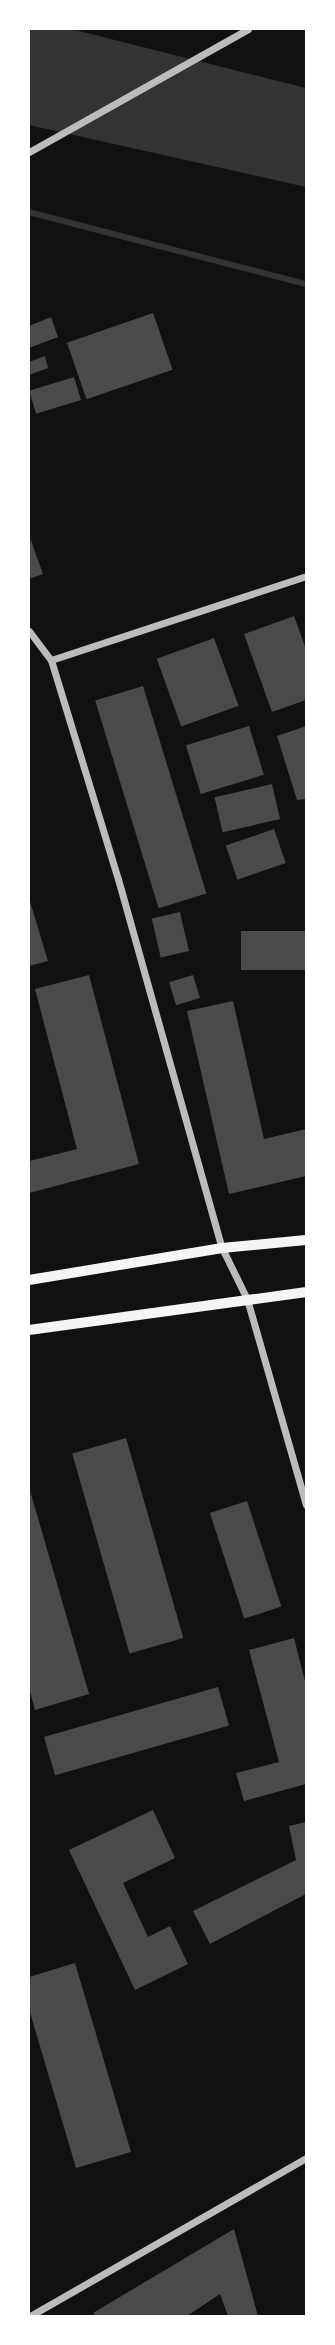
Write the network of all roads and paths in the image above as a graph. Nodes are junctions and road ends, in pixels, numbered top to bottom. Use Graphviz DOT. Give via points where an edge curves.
graph roads {
  1 [pos="248,29"];
  2 [pos="29,152"];
  3 [pos="306,576"];
  4 [pos="29,632"];
  5 [pos="51,660"];
  6 [pos="306,1240"];
  7 [pos="222,1248"];
  8 [pos="29,1280"];
  9 [pos="306,1292"];
  10 [pos="247,1299"];
  11 [pos="29,1330"];
  12 [pos="306,1505"];
  13 [pos="306,2158"];
  14 [pos="30,2316"];
  1 -- 2 [label="street"];
  3 -- 5 [label="street"];
  4 -- 5 [label="street"];
  5 -- 7 [label="street" via="118,879"];
  6 -- 7 [label="main road"];
  7 -- 8 [label="main road"];
  7 -- 10 [label="street"];
  9 -- 10 [label="main road"];
  10 -- 11 [label="main road"];
  10 -- 12 [label="street"];
  13 -- 14 [label="street"];
}
